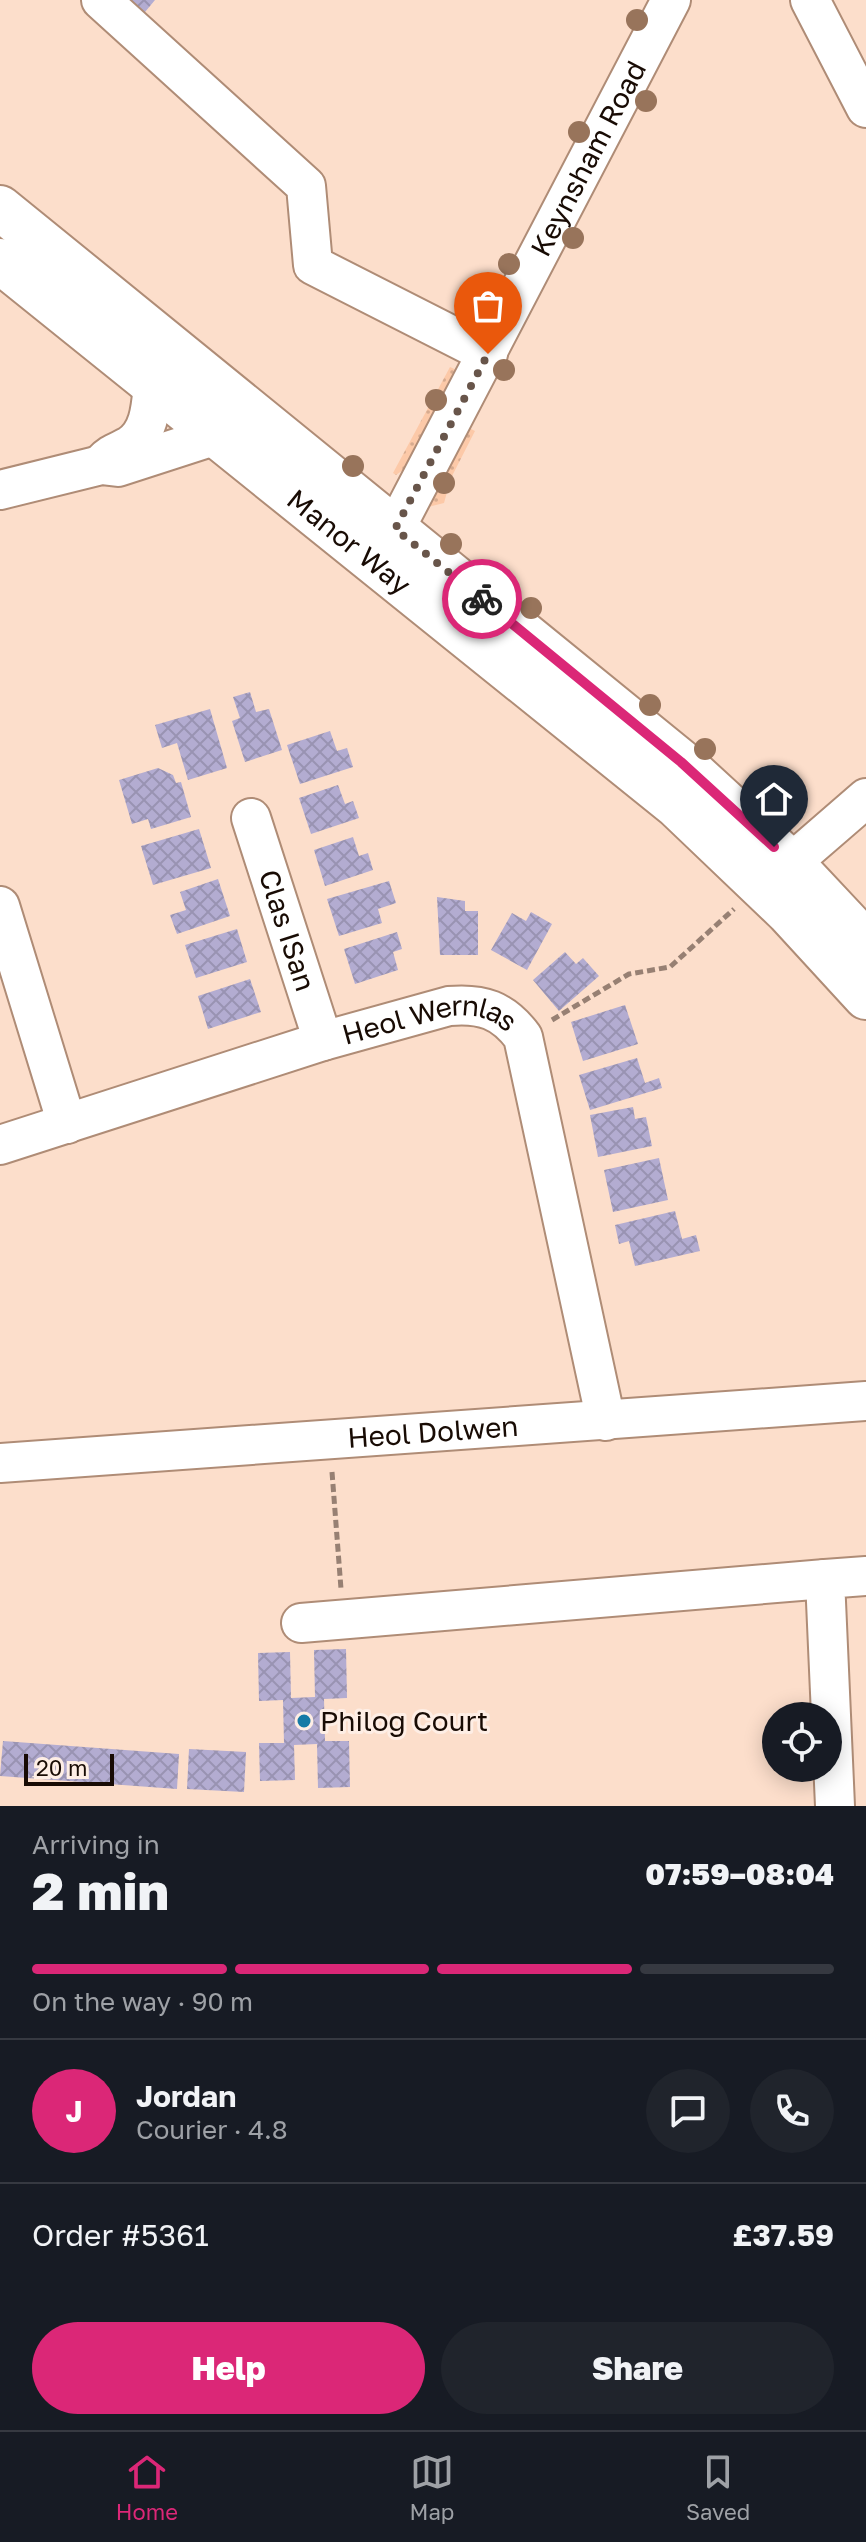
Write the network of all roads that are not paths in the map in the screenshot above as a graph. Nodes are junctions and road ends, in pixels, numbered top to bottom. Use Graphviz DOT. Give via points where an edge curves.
graph roads {
  1 [pos="101,0"];
  2 [pos="671,0"];
  3 [pos="810,0"];
  4 [pos="866,108"];
  5 [pos="0,208"];
  6 [pos="0,261"];
  7 [pos="488,354"];
  8 [pos="153,384"];
  9 [pos="217,435"];
  10 [pos="101,465"];
  11 [pos="0,490"];
  12 [pos="395,529"];
  13 [pos="866,798"];
  14 [pos="251,818"];
  15 [pos="791,863"];
  16 [pos="0,906"];
  17 [pos="866,943"];
  18 [pos="866,997"];
  19 [pos="323,1041"];
  20 [pos="67,1124"];
  21 [pos="0,1145"];
  22 [pos="866,1401"];
  23 [pos="606,1421"];
  24 [pos="0,1463"];
  25 [pos="866,1576"];
  26 [pos="825,1579"];
  27 [pos="301,1623"];
  28 [pos="835,1806"];
  1 -- 7 [label="street" via="306,186 313,265"];
  2 -- 7 [label="street, Keynsham Road"];
  3 -- 4 [label="street"];
  5 -- 12 [label="highway, Manor Way"];
  6 -- 8 [label="highway, Manor Way"];
  7 -- 12 [label="street, Keynsham Road"];
  8 -- 9 [label="highway, Manor Way"];
  8 -- 10 [label="street" via="151,412 139,438 112,452"];
  9 -- 10 [label="street" via="118,467"];
  9 -- 18 [label="highway, Manor Way" via="676,805 788,912"];
  10 -- 11 [label="street"];
  12 -- 15 [label="highway, Manor Way" via="681,762"];
  13 -- 15 [label="street"];
  14 -- 19 [label="street, Clas ISan"];
  15 -- 17 [label="highway, Manor Way"];
  16 -- 20 [label="street"];
  19 -- 20 [label="street, Heol Wernlas"];
  19 -- 23 [label="street, Heol Wernlas" via="471,1004 496,1010 523,1037"];
  20 -- 21 [label="street, Heol Wernlas"];
  22 -- 23 [label="street, Heol Dolwen"];
  23 -- 24 [label="street, Heol Dolwen"];
  25 -- 26 [label="street"];
  26 -- 27 [label="street"];
  26 -- 28 [label="street"];
}
